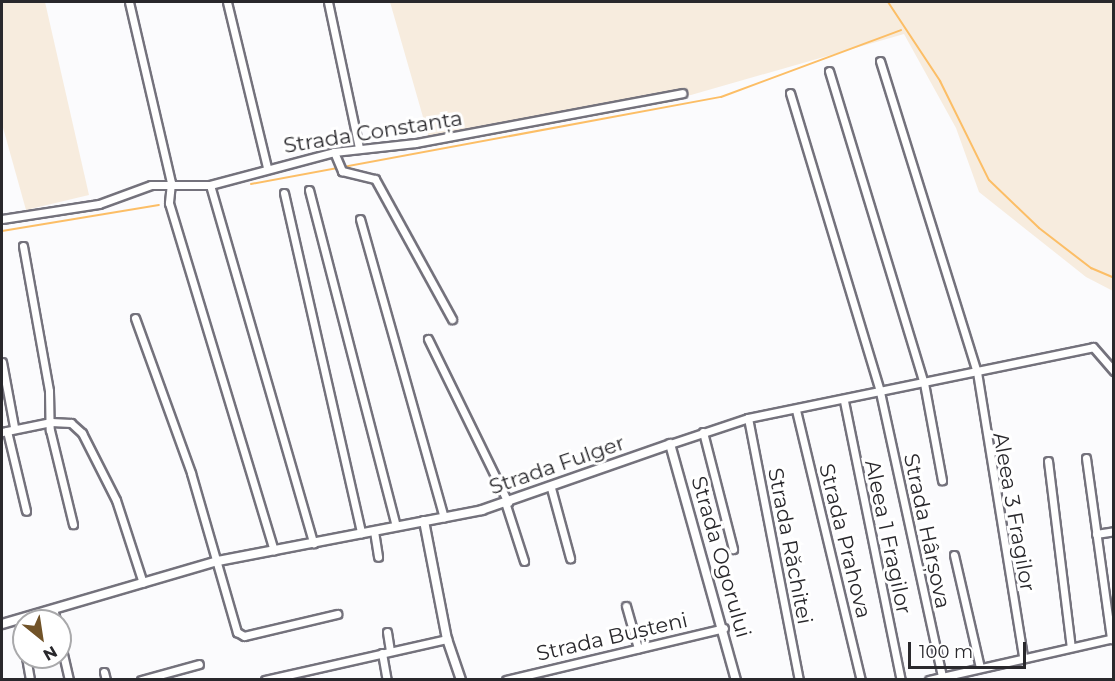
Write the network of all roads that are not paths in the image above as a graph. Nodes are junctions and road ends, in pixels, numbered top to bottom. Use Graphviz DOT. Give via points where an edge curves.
graph roads {
  1 [pos="129,2"];
  2 [pos="227,2"];
  3 [pos="328,2"];
  4 [pos="880,61"];
  5 [pos="829,71"];
  6 [pos="682,93"];
  7 [pos="790,93"];
  8 [pos="359,148"];
  9 [pos="334,152"];
  10 [pos="267,167"];
  11 [pos="171,183"];
  12 [pos="210,185"];
  13 [pos="309,190"];
  14 [pos="284,193"];
  15 [pos="2,219"];
  16 [pos="360,219"];
  17 [pos="23,246"];
  18 [pos="135,318"];
  19 [pos="452,319"];
  20 [pos="428,339"];
  21 [pos="2,362"];
  22 [pos="1113,371"];
  23 [pos="977,372"];
  24 [pos="924,383"];
  25 [pos="880,392"];
  26 [pos="844,401"];
  27 [pos="796,410"];
  28 [pos="748,418"];
  29 [pos="51,422"];
  30 [pos="8,430"];
  31 [pos="703,432"];
  32 [pos="670,444"];
  33 [pos="1086,458"];
  34 [pos="1048,461"];
  35 [pos="942,480"];
  36 [pos="550,488"];
  37 [pos="506,502"];
  38 [pos="26,511"];
  39 [pos="444,517"];
  40 [pos="424,521"];
  41 [pos="73,524"];
  42 [pos="396,526"];
  43 [pos="374,531"];
  44 [pos="1113,531"];
  45 [pos="361,533"];
  46 [pos="1096,534"];
  47 [pos="313,543"];
  48 [pos="733,549"];
  49 [pos="274,550"];
  50 [pos="954,555"];
  51 [pos="378,557"];
  52 [pos="570,558"];
  53 [pos="218,561"];
  54 [pos="524,561"];
  55 [pos="143,583"];
  56 [pos="626,606"];
  57 [pos="72,610"];
  58 [pos="338,614"];
  59 [pos="724,628"];
  60 [pos="387,632"];
  61 [pos="1112,638"];
  62 [pos="447,639"];
  63 [pos="1071,647"];
  64 [pos="638,648"];
  65 [pos="386,652"];
  66 [pos="1023,657"];
  67 [pos="200,664"];
  68 [pos="980,668"];
  69 [pos="279,678"];
  70 [pos="943,678"];
  71 [pos="141,680"];
  72 [pos="265,680"];
  73 [pos="387,680"];
  74 [pos="461,680"];
  75 [pos="507,680"];
  76 [pos="736,680"];
  77 [pos="799,680"];
  78 [pos="861,680"];
  79 [pos="901,680"];
  80 [pos="929,680"];
  1 -- 11 [label="street"];
  2 -- 10 [label="street"];
  3 -- 8 [label="street"];
  4 -- 23 [label="street, Aleea 3 Fragilor"];
  5 -- 24 [label="street"];
  6 -- 8 [label="street, Strada Constanța" via="416,143"];
  7 -- 25 [label="street, Strada Hârșova"];
  8 -- 9 [label="street, Strada Constanța"];
  9 -- 10 [label="street, Strada Constanța"];
  9 -- 19 [label="street" via="342,171 375,178"];
  10 -- 12 [label="street, Strada Constanța"];
  11 -- 12 [label="street, Strada Constanța"];
  11 -- 15 [label="street, Strada Constanța" via="99,204"];
  11 -- 49 [label="street" via="169,203"];
  12 -- 47 [label="street"];
  13 -- 42 [label="street"];
  14 -- 45 [label="street"];
  16 -- 39 [label="street"];
  17 -- 29 [label="street"];
  18 -- 53 [label="street"];
  20 -- 37 [label="street"];
  21 -- 30 [label="street"];
  22 -- 23 [label="street, Strada Fulger" via="1093,347"];
  23 -- 24 [label="street, Strada Fulger"];
  23 -- 66 [label="street, Aleea 3 Fragilor"];
  24 -- 25 [label="street, Strada Fulger"];
  24 -- 35 [label="street"];
  25 -- 26 [label="street, Strada Fulger"];
  25 -- 70 [label="street, Strada Hârșova"];
  26 -- 27 [label="street, Strada Fulger"];
  26 -- 79 [label="street, Aleea 1 Fragilor"];
  27 -- 28 [label="street, Strada Fulger"];
  27 -- 78 [label="street, Strada Prahova"];
  28 -- 31 [label="street, Strada Fulger"];
  28 -- 77 [label="street, Strada Răchitei"];
  29 -- 30 [label="street"];
  29 -- 41 [label="street"];
  29 -- 55 [label="street" via="77,428 116,500"];
  30 -- 38 [label="street"];
  31 -- 32 [label="street, Strada Fulger"];
  31 -- 48 [label="street"];
  32 -- 36 [label="street, Strada Fulger"];
  32 -- 59 [label="street, Strada Ogorului"];
  33 -- 46 [label="street"];
  34 -- 63 [label="street"];
  36 -- 37 [label="street, Strada Fulger"];
  36 -- 52 [label="street"];
  37 -- 39 [label="street, Strada Fulger"];
  37 -- 54 [label="street"];
  39 -- 40 [label="street, Strada Fulger"];
  40 -- 42 [label="street, Strada Fulger"];
  40 -- 62 [label="street"];
  42 -- 43 [label="street, Strada Fulger"];
  43 -- 45 [label="street, Strada Fulger"];
  43 -- 51 [label="street"];
  44 -- 46 [label="street"];
  45 -- 47 [label="street, Strada Fulger"];
  46 -- 61 [label="street"];
  47 -- 49 [label="street, Strada Fulger"];
  49 -- 53 [label="street, Strada Fulger"];
  50 -- 68 [label="street"];
  53 -- 55 [label="street, Strada Fulger"];
  53 -- 58 [label="street" via="240,634"];
  55 -- 57 [label="street, Strada Fulger"];
  56 -- 64 [label="street"];
  59 -- 64 [label="street, Strada Bușteni"];
  59 -- 76 [label="street, Strada Ogorului"];
  60 -- 65 [label="street"];
  61 -- 63 [label="street"];
  62 -- 65 [label="street"];
  62 -- 74 [label="street"];
  63 -- 66 [label="street"];
  64 -- 75 [label="street, Strada Bușteni"];
  65 -- 69 [label="street"];
  65 -- 73 [label="street"];
  66 -- 68 [label="street"];
  67 -- 71 [label="street"];
  68 -- 70 [label="street"];
  69 -- 72 [label="street"];
  70 -- 80 [label="street"];
}
